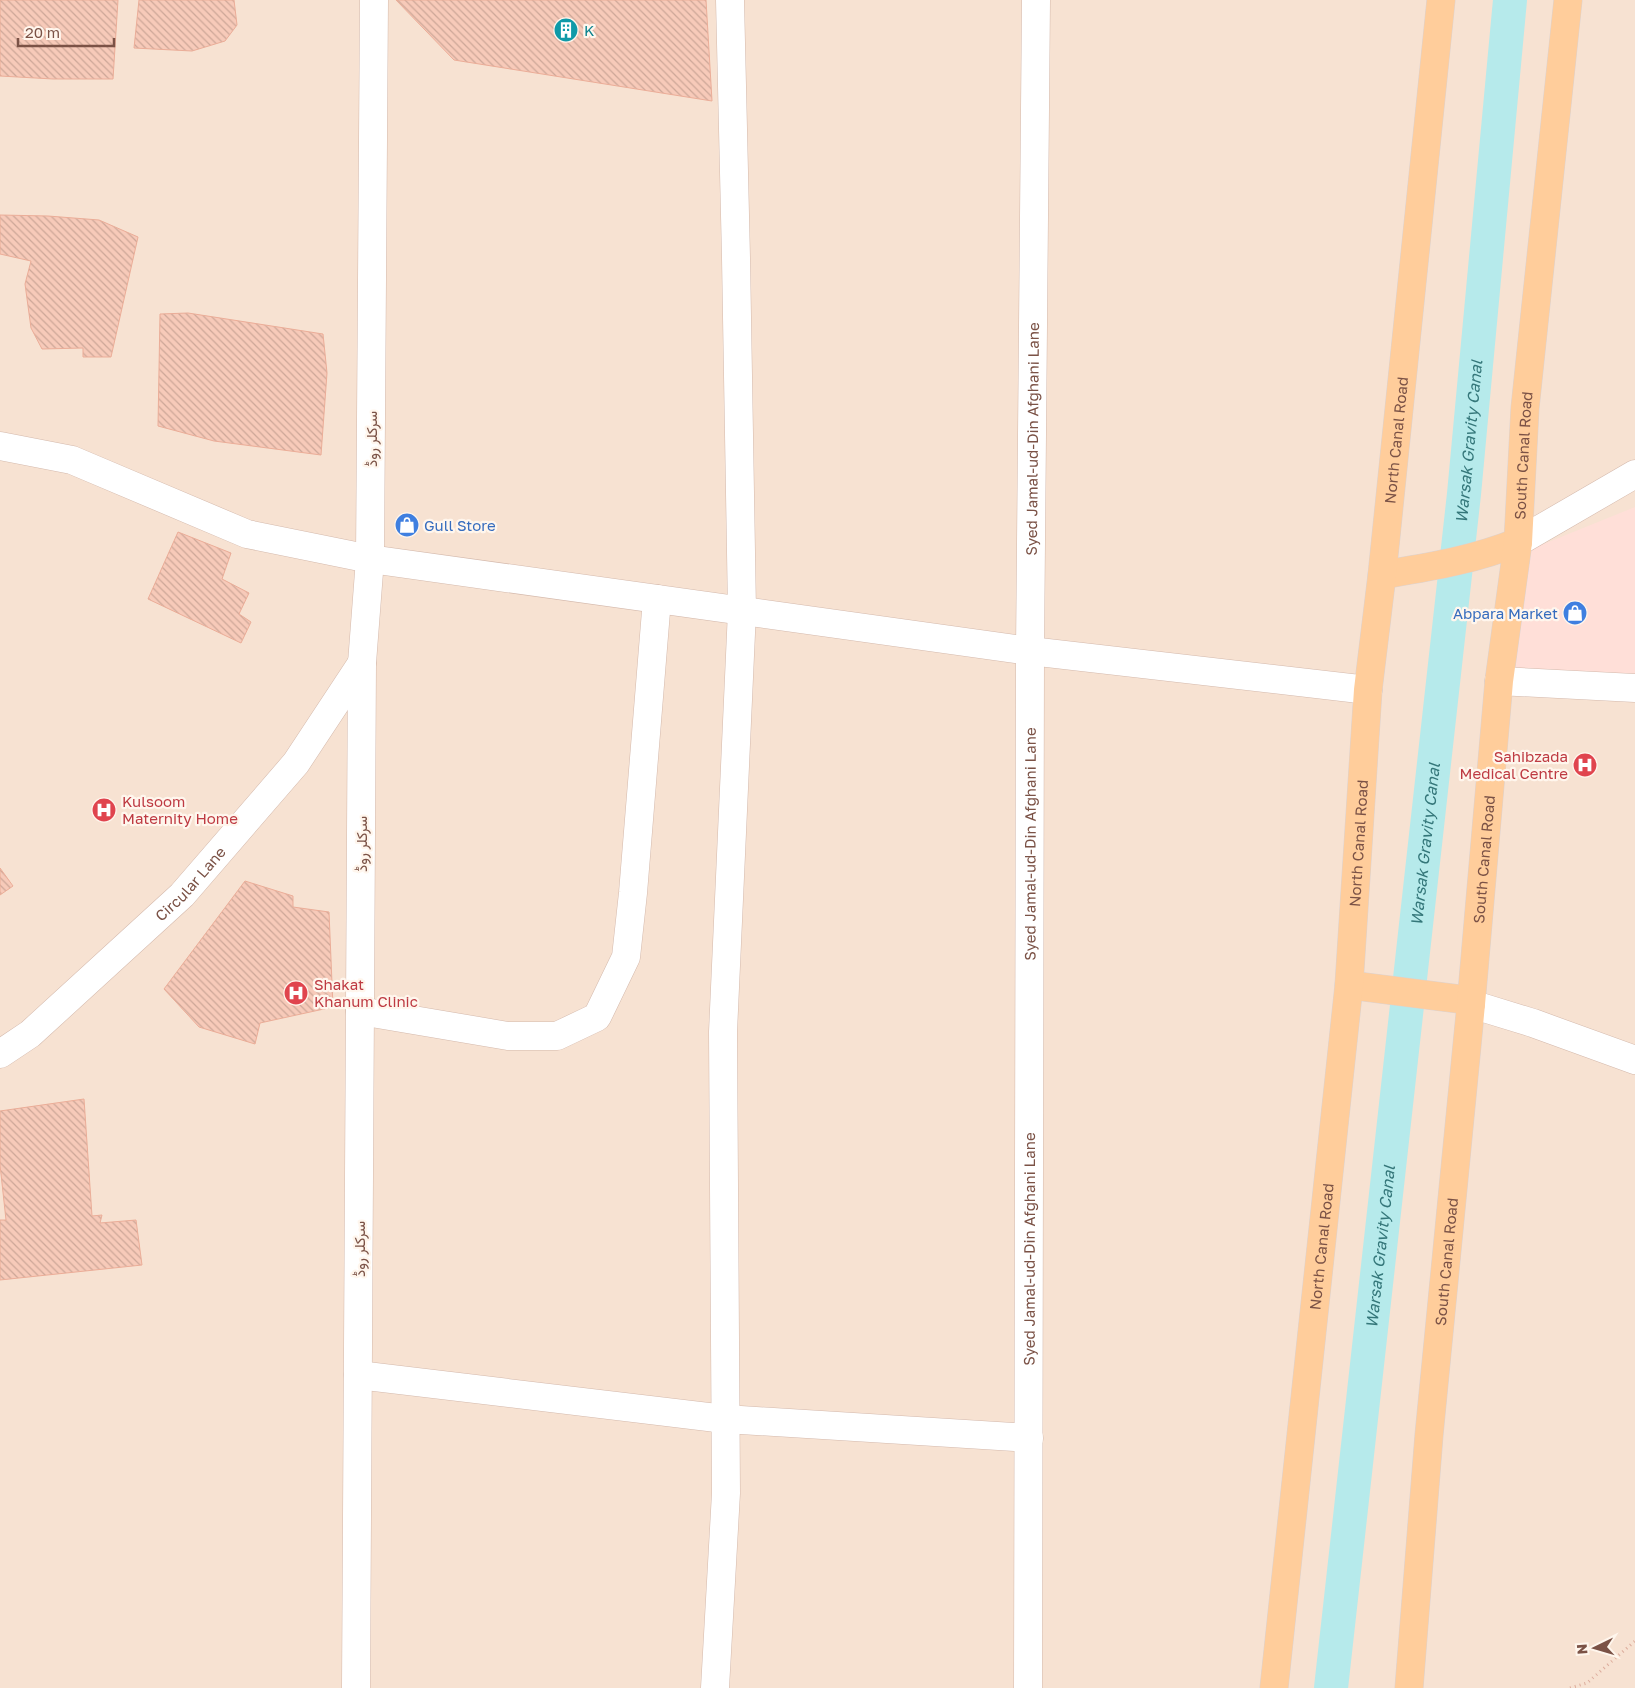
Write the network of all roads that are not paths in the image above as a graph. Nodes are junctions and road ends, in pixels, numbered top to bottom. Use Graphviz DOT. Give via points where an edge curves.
graph roads {
  1 [pos="374,0"];
  2 [pos="730,0"];
  3 [pos="1036,0"];
  4 [pos="1441,0"];
  5 [pos="1568,0"];
  6 [pos="0,446"];
  7 [pos="1635,474"];
  8 [pos="1518,542"];
  9 [pos="370,559"];
  10 [pos="1382,575"];
  11 [pos="657,599"];
  12 [pos="742,611"];
  13 [pos="1030,651"];
  14 [pos="362,663"];
  15 [pos="1499,681"];
  16 [pos="1635,688"];
  17 [pos="1368,690"];
  18 [pos="1350,985"];
  19 [pos="1465,1001"];
  20 [pos="360,1011"];
  21 [pos="0,1054"];
  22 [pos="1635,1060"];
  23 [pos="358,1375"];
  24 [pos="725,1419"];
  25 [pos="1029,1438"];
  26 [pos="356,1688"];
  27 [pos="715,1688"];
  28 [pos="1028,1688"];
  29 [pos="1274,1688"];
  30 [pos="1409,1688"];
  1 -- 9 [label="street, سرکلر روڈ"];
  2 -- 12 [label="street"];
  3 -- 13 [label="street, Syed Jamal-ud-Din Afghani Lane"];
  4 -- 10 [label="main road, North Canal Road"];
  5 -- 8 [label="main road, South Canal Road" via="1525,408"];
  6 -- 9 [label="street" via="72,460 247,534"];
  7 -- 8 [label="street"];
  8 -- 10 [label="main road" via="1490,553"];
  8 -- 15 [label="main road, South Canal Road"];
  9 -- 11 [label="street"];
  9 -- 14 [label="street, سرکلر روڈ"];
  10 -- 17 [label="main road, North Canal Road"];
  11 -- 12 [label="street"];
  11 -- 20 [label="street" via="626,957 597,1017 557,1036 508,1036"];
  12 -- 13 [label="street"];
  12 -- 24 [label="street" via="724,1032"];
  13 -- 17 [label="street"];
  13 -- 25 [label="street, Syed Jamal-ud-Din Afghani Lane"];
  14 -- 20 [label="street, سرکلر روڈ"];
  14 -- 21 [label="street, Circular Lane" via="296,763 182,895 30,1034"];
  15 -- 16 [label="street"];
  15 -- 19 [label="main road, South Canal Road"];
  17 -- 18 [label="main road, North Canal Road"];
  18 -- 19 [label="main road"];
  18 -- 29 [label="main road, North Canal Road"];
  19 -- 22 [label="street"];
  19 -- 30 [label="main road, South Canal Road"];
  20 -- 23 [label="street, سرکلر روڈ"];
  23 -- 24 [label="street"];
  23 -- 26 [label="street, سرکلر روڈ"];
  24 -- 25 [label="street"];
  24 -- 27 [label="street" via="726,1493"];
  25 -- 28 [label="street, Syed Jamal-ud-Din Afghani Lane"];
}
